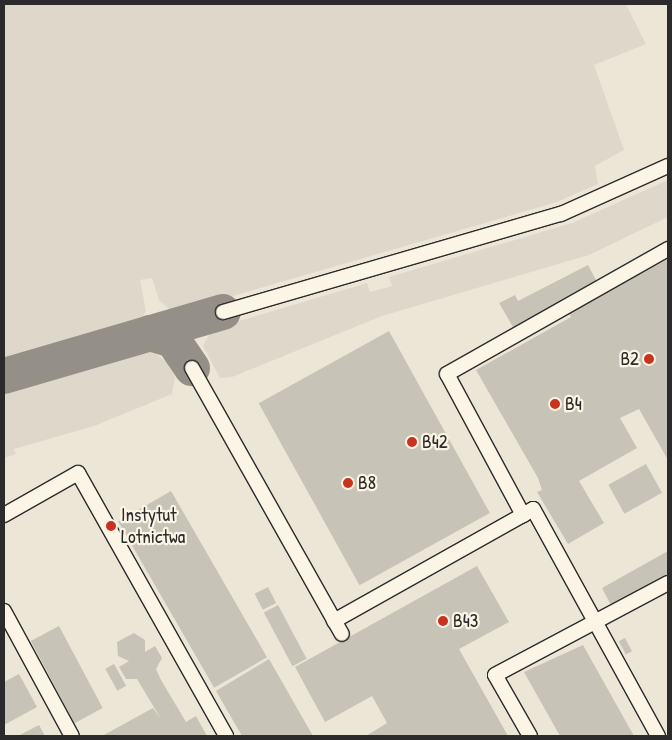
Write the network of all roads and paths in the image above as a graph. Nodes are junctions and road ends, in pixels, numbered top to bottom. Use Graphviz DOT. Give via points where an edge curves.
graph roads {
  1 [pos="668,166"];
  2 [pos="668,249"];
  3 [pos="223,312"];
  4 [pos="192,368"];
  5 [pos="523,514"];
  6 [pos="4,515"];
  7 [pos="668,583"];
  8 [pos="4,611"];
  9 [pos="334,621"];
  10 [pos="595,624"];
  11 [pos="342,634"];
  12 [pos="72,736"];
  13 [pos="226,736"];
  14 [pos="530,736"];
  15 [pos="658,736"];
  1 -- 3 [label="street" via="561,214"];
  2 -- 5 [label="street" via="447,374"];
  4 -- 9 [label="street"];
  5 -- 9 [label="street"];
  5 -- 10 [label="street" via="532,509"];
  6 -- 13 [label="street" via="78,473"];
  7 -- 10 [label="street"];
  8 -- 12 [label="street"];
  9 -- 11 [label="street"];
  10 -- 14 [label="street" via="495,675"];
  10 -- 15 [label="street"];
}
